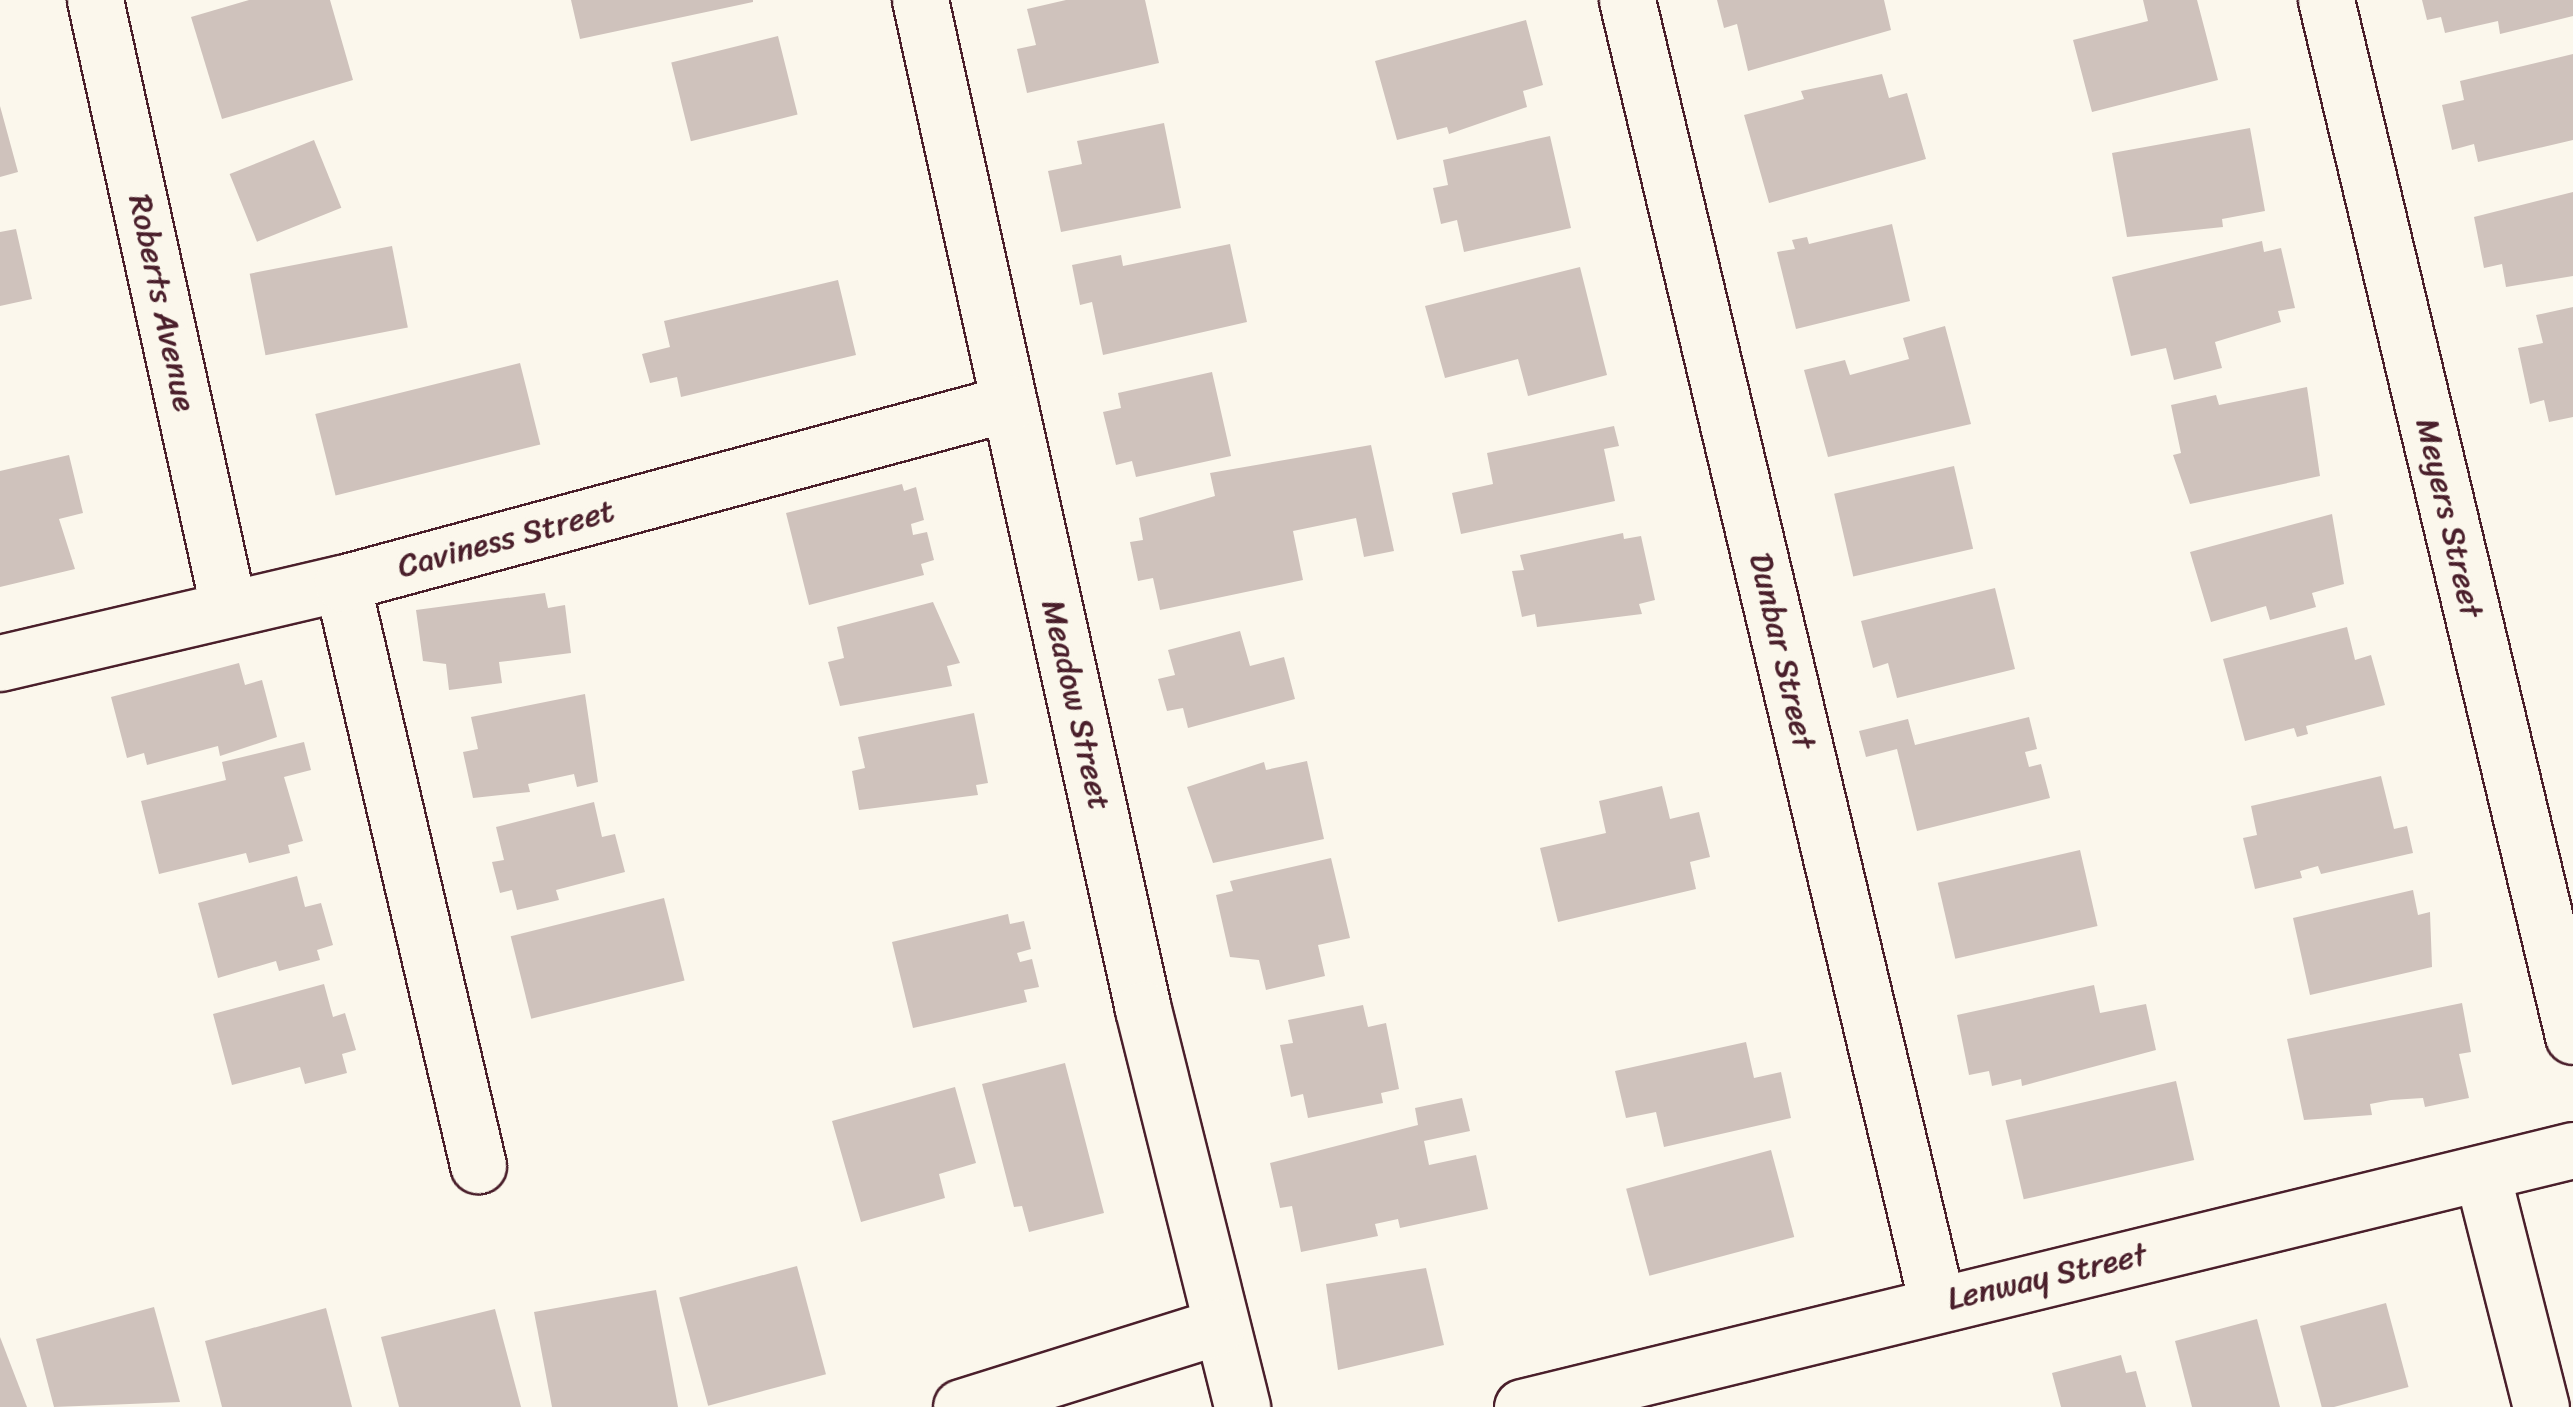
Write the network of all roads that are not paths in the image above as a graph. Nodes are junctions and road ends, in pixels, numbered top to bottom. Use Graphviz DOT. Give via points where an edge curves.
graph roads {
  1 [pos="95,0"];
  2 [pos="920,0"];
  3 [pos="1627,0"];
  4 [pos="2326,0"];
  5 [pos="1009,403"];
  6 [pos="342,582"];
  7 [pos="228,606"];
  8 [pos="0,663"];
  9 [pos="2573,1036"];
  10 [pos="2573,1150"];
  11 [pos="478,1165"];
  12 [pos="2482,1174"];
  13 [pos="1937,1303"];
  14 [pos="1216,1327"];
  15 [pos="960,1407"];
  16 [pos="1242,1407"];
  17 [pos="1522,1407"];
  18 [pos="2542,1407"];
  1 -- 7 [label="street, Roberts Avenue"];
  2 -- 5 [label="street, Meadow Street"];
  3 -- 13 [label="street, Dunbar Street"];
  4 -- 9 [label="street, Meyers Street"];
  5 -- 6 [label="street, Caviness Street"];
  5 -- 14 [label="street, Meadow Street"];
  6 -- 7 [label="street, Caviness Street"];
  6 -- 11 [label="street"];
  7 -- 8 [label="street, Caviness Street"];
  10 -- 12 [label="street, Lenway Street"];
  12 -- 13 [label="street, Lenway Street"];
  12 -- 18 [label="street"];
  13 -- 17 [label="street, Lenway Street"];
  14 -- 15 [label="street"];
  14 -- 16 [label="street, Meadow Street"];
}
